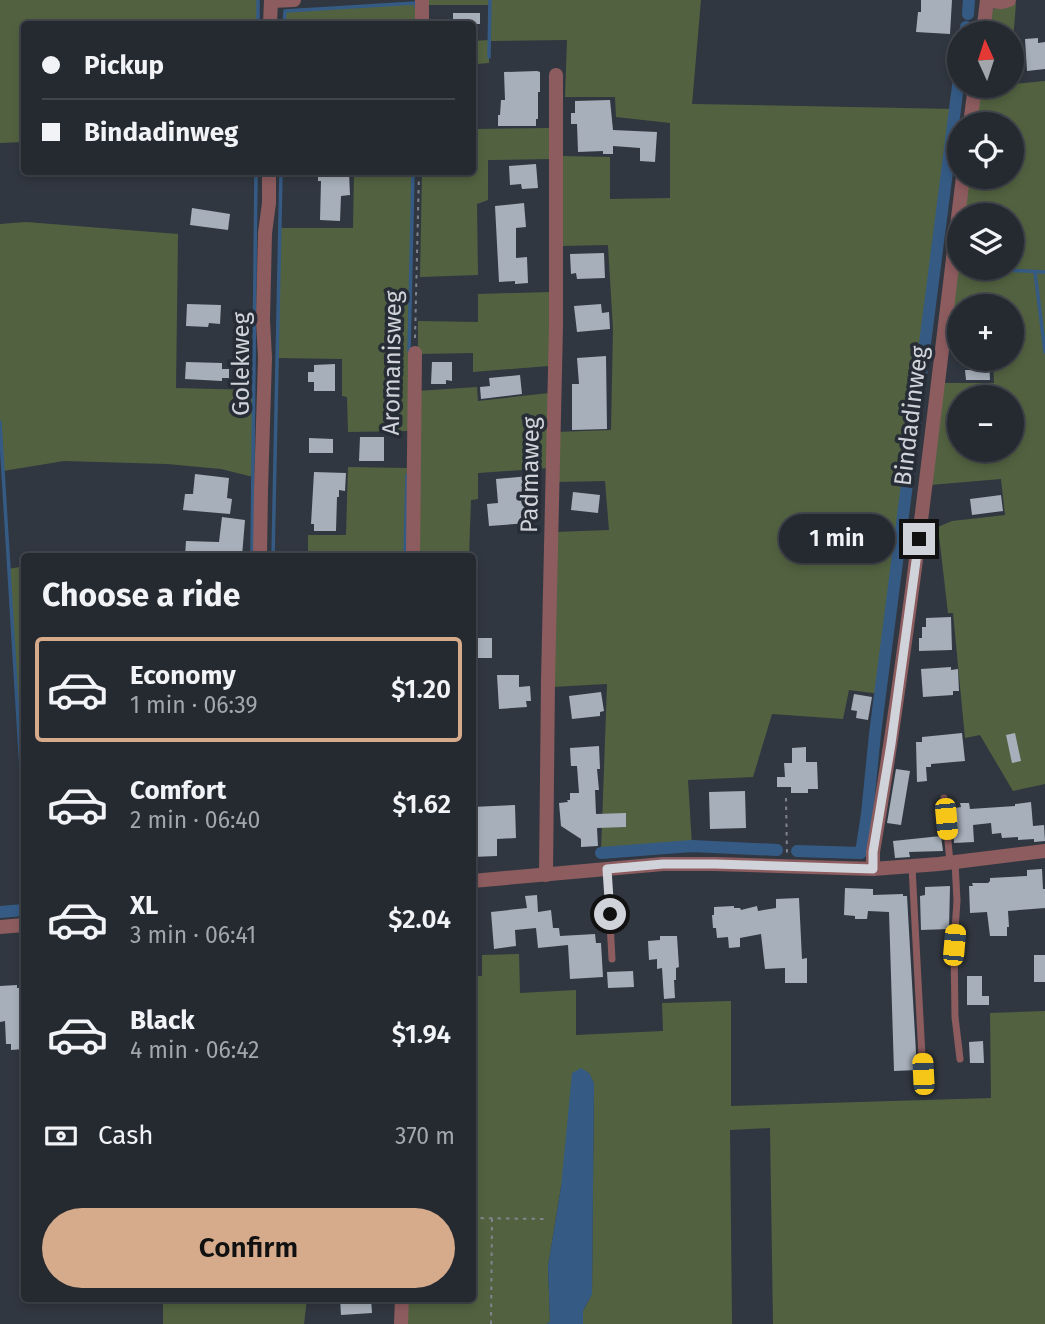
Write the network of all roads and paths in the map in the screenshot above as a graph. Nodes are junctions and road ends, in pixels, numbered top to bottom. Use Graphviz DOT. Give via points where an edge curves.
graph roads {
  1 [pos="295,0"];
  2 [pos="422,0"];
  3 [pos="1009,0"];
  4 [pos="271,1"];
  5 [pos="987,1"];
  6 [pos="270,21"];
  7 [pos="422,21"];
  8 [pos="984,21"];
  9 [pos="556,75"];
  10 [pos="269,175"];
  11 [pos="419,175"];
  12 [pos="962,189"];
  13 [pos="415,352"];
  14 [pos="260,553"];
  15 [pos="413,553"];
  16 [pos="786,798"];
  17 [pos="944,798"];
  18 [pos="1045,851"];
  19 [pos="953,862"];
  20 [pos="787,866"];
  21 [pos="912,866"];
  22 [pos="607,869"];
  23 [pos="873,869"];
  24 [pos="546,874"];
  25 [pos="476,881"];
  26 [pos="21,925"];
  27 [pos="0,927"];
  28 [pos="612,959"];
  29 [pos="960,1059"];
  30 [pos="923,1074"];
  31 [pos="476,1218"];
  32 [pos="492,1218"];
  33 [pos="544,1219"];
  34 [pos="402,1302"];
  35 [pos="401,1324"];
  36 [pos="491,1324"];
  1 -- 4 [label="street"];
  2 -- 7 [label="street"];
  3 -- 5 [label="street"];
  4 -- 6 [label="street"];
  5 -- 8 [label="street"];
  9 -- 24 [label="street, Padmaweg"];
  10 -- 14 [label="street, Golekweg"];
  11 -- 13 [label="path, Aromanisweg"];
  12 -- 23 [label="street, Bindadinweg"];
  13 -- 15 [label="street, Aromanisweg"];
  16 -- 20 [label="path"];
  17 -- 19 [label="lane"];
  18 -- 19 [label="street"];
  19 -- 21 [label="street"];
  19 -- 29 [label="lane" via="955,1017"];
  20 -- 22 [label="street" via="663,864"];
  20 -- 23 [label="street"];
  21 -- 23 [label="street"];
  21 -- 30 [label="lane"];
  22 -- 24 [label="street"];
  22 -- 28 [label="lane"];
  24 -- 25 [label="street"];
  26 -- 27 [label="street"];
  31 -- 32 [label="path"];
  32 -- 33 [label="path"];
  32 -- 36 [label="path"];
  34 -- 35 [label="street"];
}
